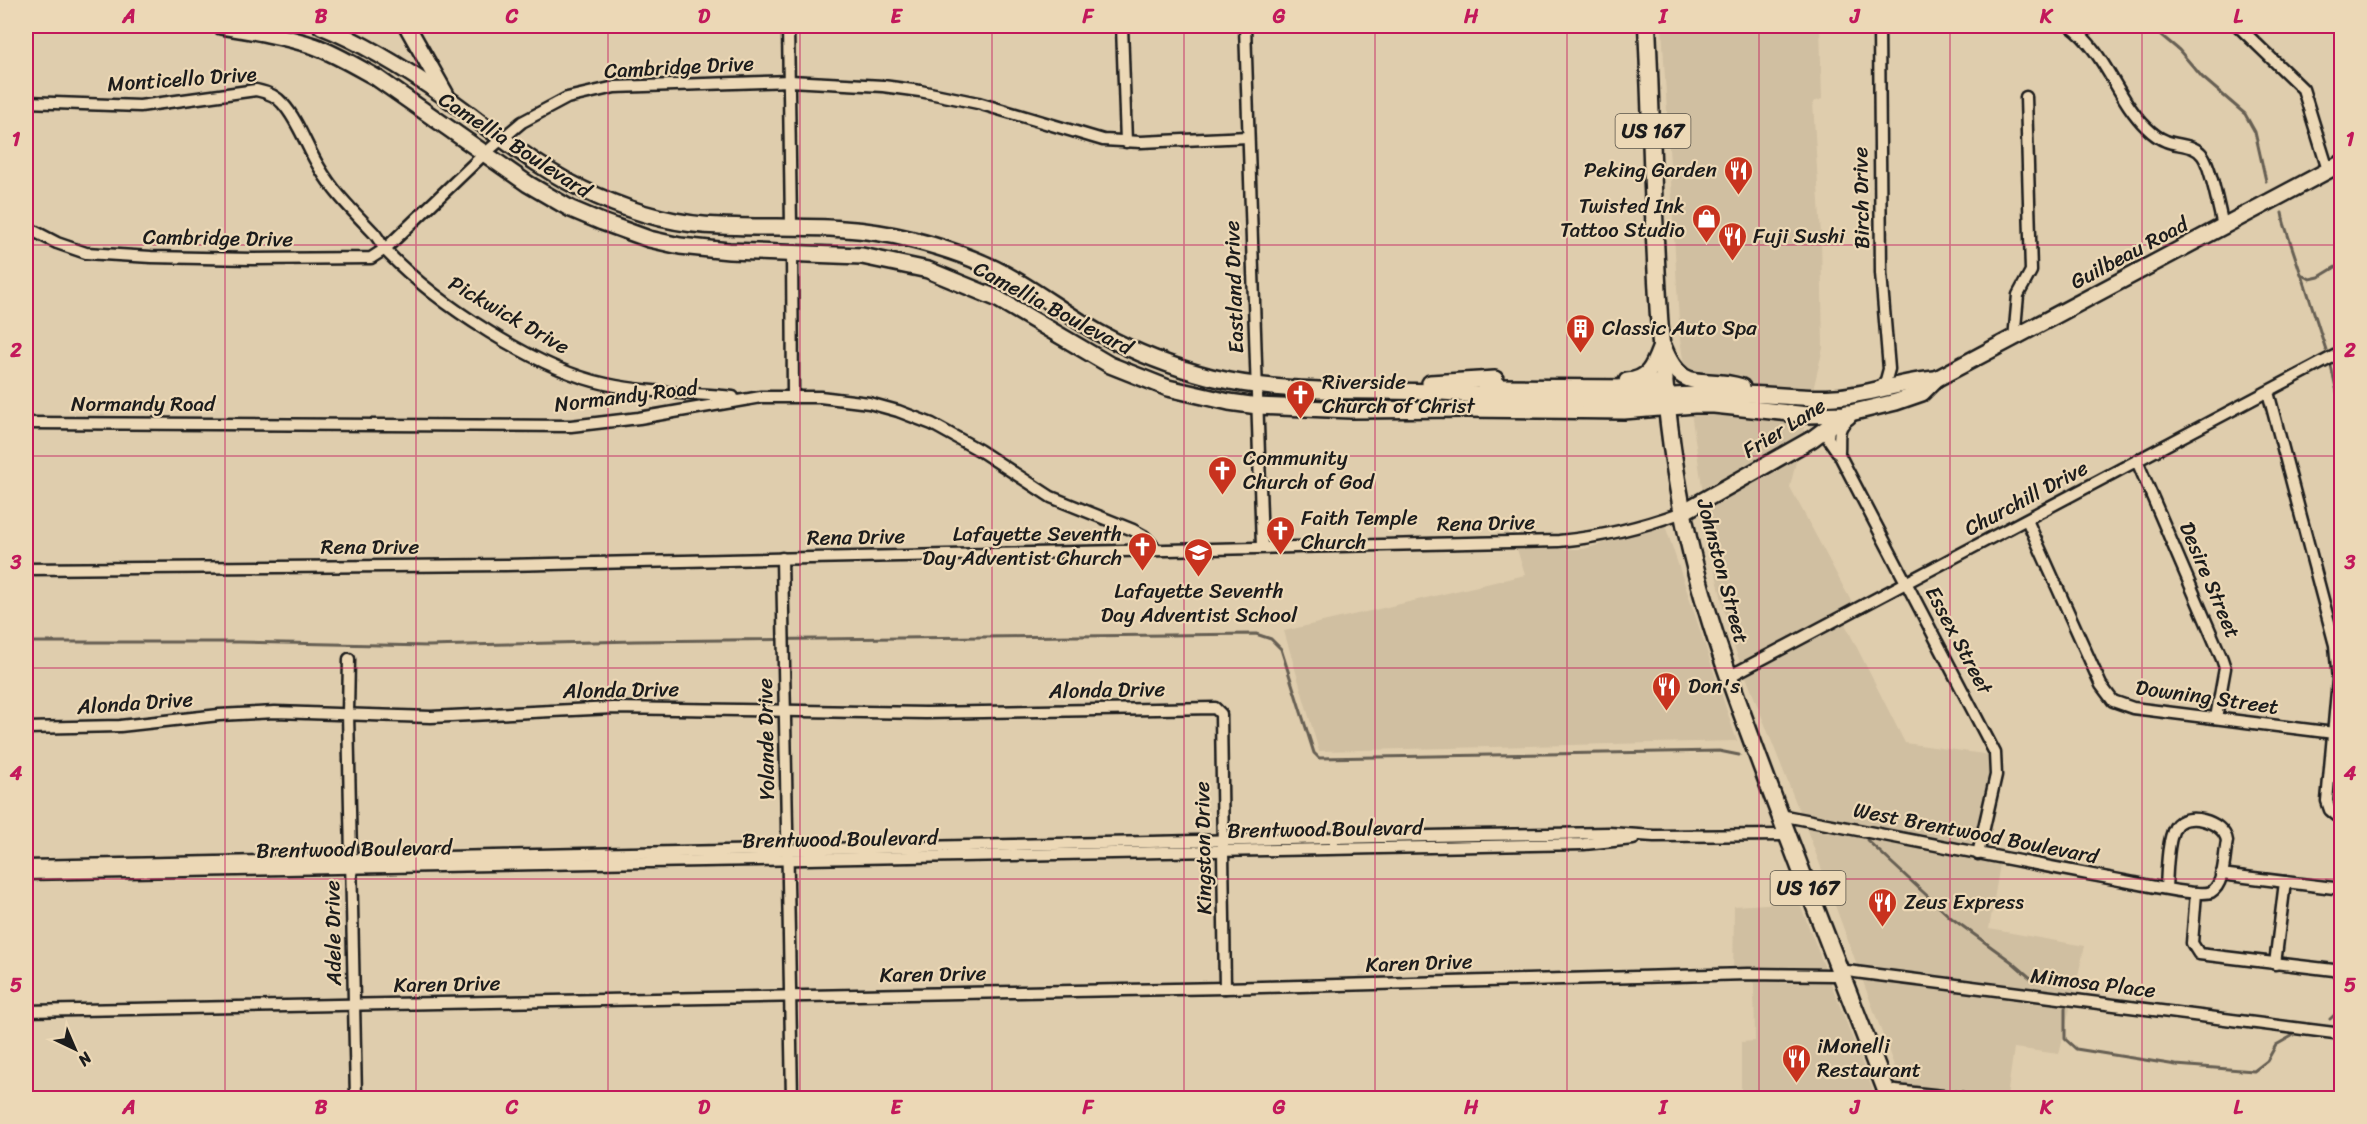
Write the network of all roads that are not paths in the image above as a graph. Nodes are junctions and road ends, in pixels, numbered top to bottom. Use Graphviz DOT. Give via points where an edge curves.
graph roads {
  1 [pos="221,26"];
  2 [pos="321,26"];
  3 [pos="407,26"];
  4 [pos="788,26"];
  5 [pos="1122,26"];
  6 [pos="1245,26"];
  7 [pos="1647,26"];
  8 [pos="1879,26"];
  9 [pos="2070,26"];
  10 [pos="2238,26"];
  11 [pos="790,81"];
  12 [pos="268,93"];
  13 [pos="2026,98"];
  14 [pos="449,100"];
  15 [pos="26,102"];
  16 [pos="1248,137"];
  17 [pos="500,139"];
  18 [pos="1126,142"];
  19 [pos="484,154"];
  20 [pos="2335,166"];
  21 [pos="791,226"];
  22 [pos="2223,226"];
  23 [pos="26,227"];
  24 [pos="385,249"];
  25 [pos="792,252"];
  26 [pos="2014,339"];
  27 [pos="1662,343"];
  28 [pos="2342,352"];
  29 [pos="1889,369"];
  30 [pos="1665,379"];
  31 [pos="1936,379"];
  32 [pos="1908,384"];
  33 [pos="1257,386"];
  34 [pos="1397,391"];
  35 [pos="1877,391"];
  36 [pos="2268,392"];
  37 [pos="1449,393"];
  38 [pos="1762,394"];
  39 [pos="793,396"];
  40 [pos="752,398"];
  41 [pos="1667,403"];
  42 [pos="1258,406"];
  43 [pos="1351,410"];
  44 [pos="1853,413"];
  45 [pos="26,423"];
  46 [pos="1829,427"];
  47 [pos="1839,454"];
  48 [pos="2138,461"];
  49 [pos="1683,512"];
  50 [pos="2027,520"];
  51 [pos="1262,547"];
  52 [pos="1156,549"];
  53 [pos="782,558"];
  54 [pos="26,569"];
  55 [pos="1907,584"];
  56 [pos="349,660"];
  57 [pos="1728,677"];
  58 [pos="2339,703"];
  59 [pos="1218,710"];
  60 [pos="784,711"];
  61 [pos="348,713"];
  62 [pos="2216,718"];
  63 [pos="26,728"];
  64 [pos="2334,734"];
  65 [pos="1780,815"];
  66 [pos="2342,820"];
  67 [pos="1787,835"];
  68 [pos="1222,846"];
  69 [pos="1978,854"];
  70 [pos="788,855"];
  71 [pos="351,864"];
  72 [pos="26,866"];
  73 [pos="26,874"];
  74 [pos="2221,874"];
  75 [pos="2284,882"];
  76 [pos="2166,888"];
  77 [pos="2342,889"];
  78 [pos="2196,893"];
  79 [pos="2275,964"];
  80 [pos="2342,971"];
  81 [pos="1840,973"];
  82 [pos="1225,988"];
  83 [pos="790,996"];
  84 [pos="353,1006"];
  85 [pos="26,1011"];
  86 [pos="2342,1034"];
  87 [pos="1887,1094"];
  88 [pos="356,1098"];
  89 [pos="792,1098"];
  90 [pos="1962,1098"];
  1 -- 19 [label="main road, Camellia Boulevard" via="267,33 335,56 377,78"];
  2 -- 14 [label="main road, Camellia Boulevard" via="375,51"];
  3 -- 14 [label="main road"];
  4 -- 11 [label="street"];
  5 -- 18 [label="street"];
  6 -- 16 [label="street, Eastland Drive"];
  7 -- 27 [label="main road, Johnston Street / US 167"];
  8 -- 29 [label="street, Birch Drive" via="1881,273"];
  9 -- 22 [label="street" via="2098,53 2131,110 2148,130 2202,154"];
  10 -- 20 [label="street" via="2303,89"];
  11 -- 17 [label="street, Cambridge Drive" via="594,90 567,98 522,122"];
  11 -- 18 [label="street, Cambridge Drive" via="920,91 978,103 1103,140"];
  11 -- 21 [label="street"];
  12 -- 15 [label="street, Monticello Drive" via="256,90 140,106"];
  12 -- 24 [label="street, Pickwick Drive" via="283,103 333,189"];
  13 -- 26 [label="street" via="2031,271 2018,295"];
  14 -- 17 [label="main road, Camellia Boulevard"];
  16 -- 18 [label="street, Cambridge Drive"];
  16 -- 33 [label="street, Eastland Drive"];
  17 -- 19 [label="street, Cambridge Drive"];
  17 -- 21 [label="main road, Camellia Boulevard" via="575,186 652,216 721,226"];
  19 -- 24 [label="street, Cambridge Drive"];
  19 -- 25 [label="main road, Camellia Boulevard" via="571,209 649,239 729,251"];
  20 -- 22 [label="main road, Guilbeau Road"];
  21 -- 33 [label="main road, Camellia Boulevard" via="853,228 956,252 1006,275 1078,321 1134,350 1200,374"];
  22 -- 26 [label="main road, Guilbeau Road"];
  23 -- 24 [label="street, Cambridge Drive" via="77,251 151,257 363,260"];
  24 -- 40 [label="street, Pickwick Drive" via="429,291 466,317 575,375 644,390"];
  25 -- 39 [label="street"];
  25 -- 42 [label="main road, Camellia Boulevard" via="862,256 928,270 996,297 1087,353 1119,368 1177,390"];
  26 -- 31 [label="main road, Guilbeau Road"];
  27 -- 30 [label="main road, Johnston Street / US 167"];
  27 -- 34 [label="main road" via="1652,369 1636,381 1496,379 1432,383"];
  27 -- 38 [label="main road" via="1669,360 1687,380 1732,384"];
  28 -- 36 [label="street, Churchill Drive"];
  29 -- 32 [label="street"];
  29 -- 35 [label="street"];
  30 -- 37 [label="main road" via="1644,387 1466,387"];
  30 -- 41 [label="main road, Johnston Street / US 167"];
  31 -- 32 [label="main road, Guilbeau Road"];
  31 -- 44 [label="main road, Guilbeau Road" via="1922,393"];
  32 -- 35 [label="main road, Guilbeau Road"];
  32 -- 44 [label="main road, Frier Lane" via="1891,395 1861,402"];
  33 -- 34 [label="main road, Camellia Boulevard"];
  33 -- 42 [label="street, Eastland Drive"];
  34 -- 37 [label="main road, Camellia Boulevard"];
  35 -- 38 [label="main road, Guilbeau Road" via="1818,399"];
  36 -- 48 [label="street, Churchill Drive"];
  36 -- 58 [label="street" via="2335,645"];
  37 -- 41 [label="main road, Camellia Boulevard"];
  37 -- 43 [label="main road" via="1427,401 1373,402"];
  38 -- 41 [label="main road, Guilbeau Road"];
  39 -- 40 [label="street, Normandy Road"];
  39 -- 52 [label="street, Normandy Road" via="870,403 915,416 964,441 1051,497 1144,536"];
  40 -- 45 [label="street, Normandy Road" via="571,426"];
  41 -- 43 [label="main road, Camellia Boulevard" via="1624,411"];
  41 -- 44 [label="main road, Guilbeau Road" via="1808,415"];
  41 -- 49 [label="main road, Johnston Street / US 167"];
  42 -- 43 [label="main road, Camellia Boulevard"];
  42 -- 51 [label="street, Eastland Drive"];
  44 -- 46 [label="main road, Frier Lane"];
  44 -- 47 [label="street" via="1839,430"];
  46 -- 47 [label="street, Essex Street" via="1828,438"];
  46 -- 49 [label="main road, Frier Lane"];
  47 -- 55 [label="street, Essex Street"];
  48 -- 50 [label="street, Churchill Drive"];
  48 -- 62 [label="street, Desire Street" via="2222,659"];
  49 -- 51 [label="street, Rena Drive" via="1637,528 1581,539"];
  49 -- 57 [label="main road, Johnston Street / US 167"];
  50 -- 55 [label="street, Churchill Drive"];
  50 -- 62 [label="street, Downing Street" via="2108,697 2133,708"];
  51 -- 52 [label="street, Rena Drive"];
  52 -- 53 [label="street, Rena Drive"];
  53 -- 54 [label="street, Rena Drive"];
  53 -- 60 [label="street, Yolande Drive"];
  55 -- 57 [label="street, Churchill Drive"];
  55 -- 69 [label="street, Essex Street" via="1995,753 1996,775"];
  56 -- 61 [label="street, Adele Drive"];
  57 -- 65 [label="main road, Johnston Street / US 167"];
  58 -- 64 [label="street"];
  59 -- 60 [label="street, Alonda Drive"];
  59 -- 68 [label="street, Kingston Drive"];
  60 -- 61 [label="street, Alonda Drive" via="614,708 431,717"];
  60 -- 70 [label="street, Yolande Drive"];
  61 -- 63 [label="street, Alonda Drive" via="275,712 120,726"];
  61 -- 71 [label="street, Adele Drive"];
  62 -- 64 [label="street, Downing Street"];
  64 -- 66 [label="street" via="2327,801 2330,810"];
  65 -- 67 [label="main road, Johnston Street / US 167"];
  65 -- 69 [label="street, West Brentwood Boulevard"];
  67 -- 68 [label="street, Brentwood Boulevard" via="1609,833"];
  67 -- 81 [label="main road, Johnston Street / US 167"];
  68 -- 70 [label="street, Brentwood Boulevard"];
  68 -- 82 [label="street, Kingston Drive"];
  69 -- 76 [label="street, West Brentwood Boulevard"];
  70 -- 71 [label="street, Brentwood Boulevard"];
  70 -- 83 [label="street, Yolande Drive"];
  71 -- 72 [label="street, Brentwood Boulevard"];
  71 -- 73 [label="street, Brentwood Boulevard"];
  71 -- 84 [label="street, Adele Drive"];
  74 -- 75 [label="street"];
  74 -- 76 [label="street" via="2227,841 2223,830 2214,823 2182,820 2172,833"];
  74 -- 78 [label="street" via="2213,890"];
  75 -- 77 [label="street"];
  75 -- 79 [label="street"];
  76 -- 78 [label="street, West Brentwood Boulevard"];
  78 -- 79 [label="street" via="2192,943 2195,950 2203,955"];
  79 -- 80 [label="street"];
  81 -- 82 [label="street, Karen Drive"];
  81 -- 86 [label="street, Mimosa Place" via="1854,971"];
  81 -- 87 [label="main road, Johnston Street / US 167"];
  82 -- 83 [label="street, Karen Drive"];
  83 -- 84 [label="street, Karen Drive"];
  83 -- 89 [label="street, Yolande Drive"];
  84 -- 85 [label="street, Karen Drive"];
  84 -- 88 [label="street, Adele Drive"];
  87 -- 90 [label="street"];
}
